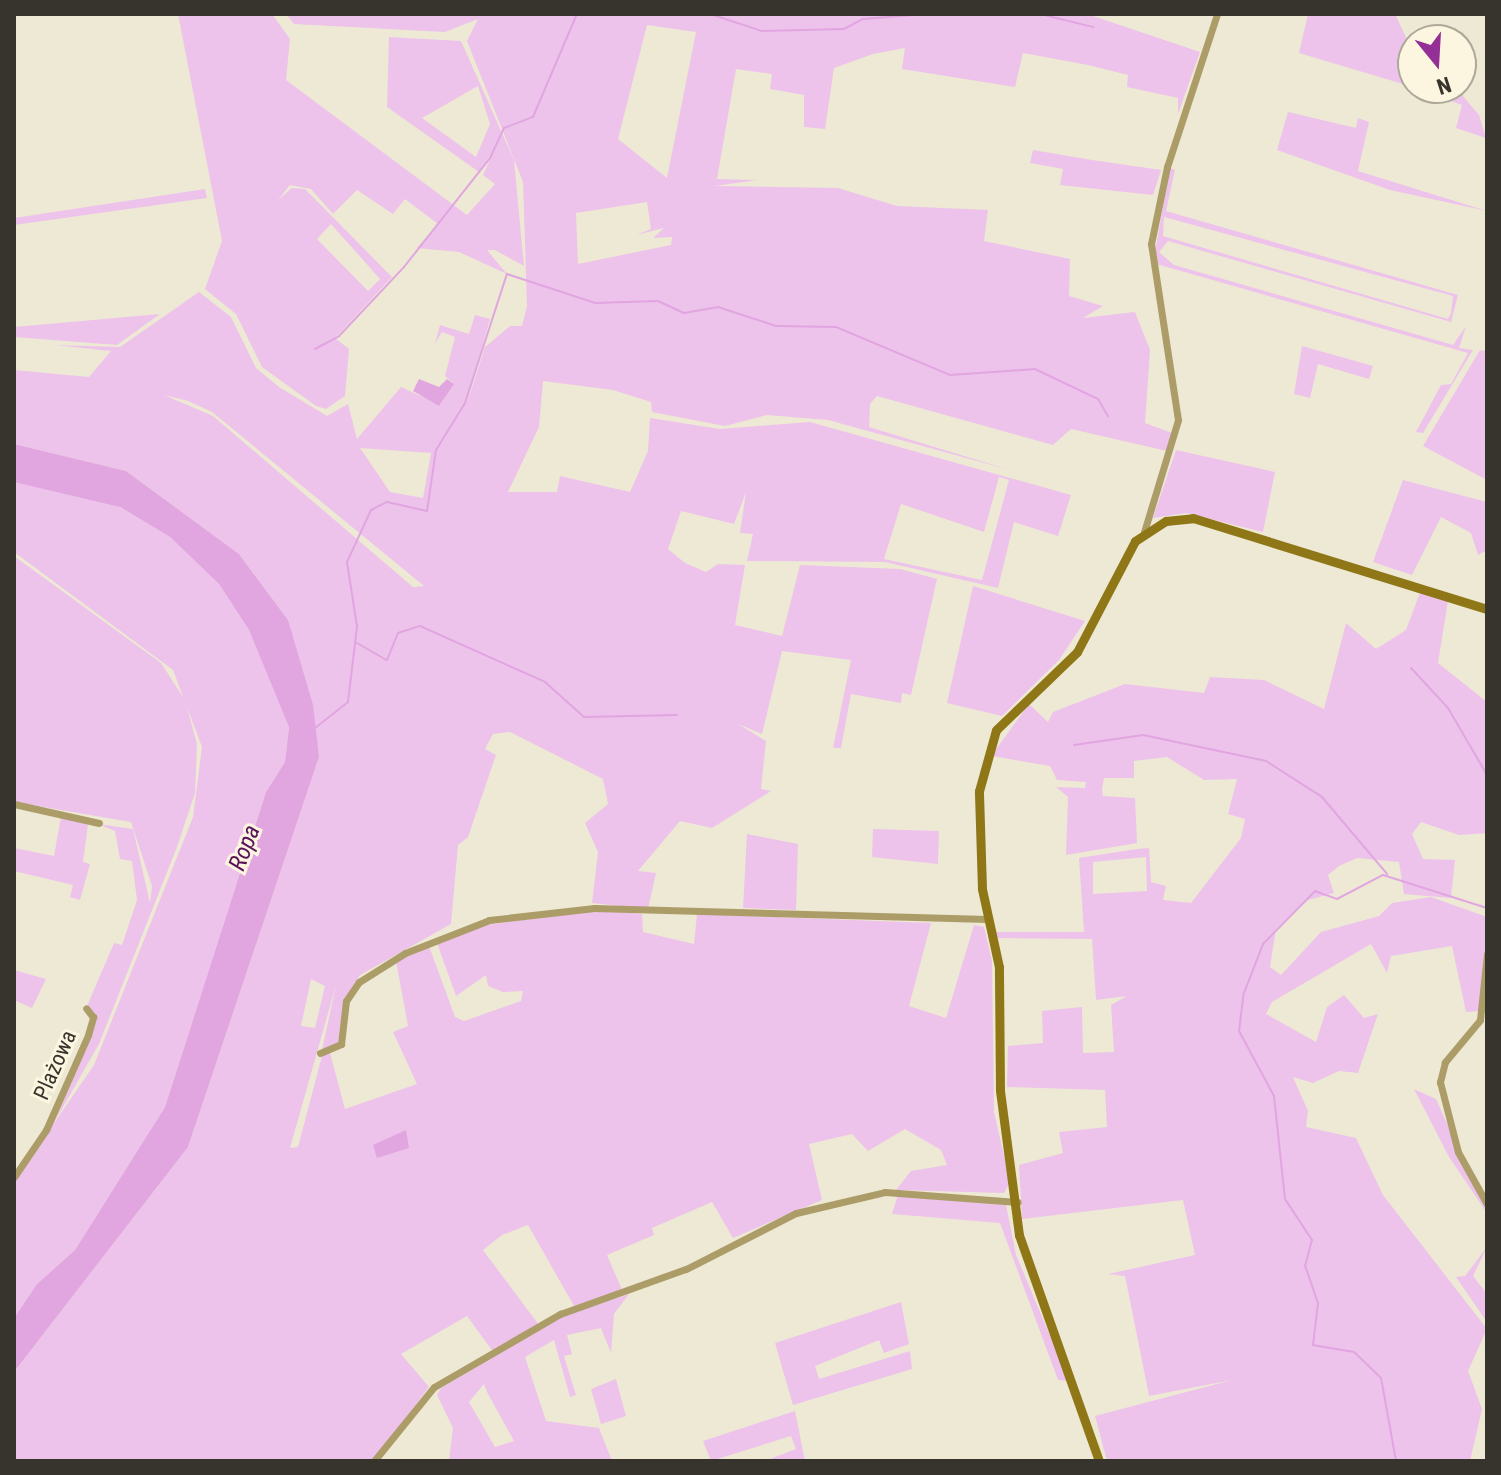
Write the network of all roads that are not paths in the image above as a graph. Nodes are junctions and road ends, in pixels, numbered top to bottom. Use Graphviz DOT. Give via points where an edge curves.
graph roads {
  1 [pos="1217,14"];
  2 [pos="1144,532"];
  3 [pos="1487,609"];
  4 [pos="14,804"];
  5 [pos="99,823"];
  6 [pos="987,919"];
  7 [pos="1487,954"];
  8 [pos="86,1008"];
  9 [pos="320,1053"];
  10 [pos="14,1177"];
  11 [pos="1018,1202"];
  12 [pos="1487,1204"];
  13 [pos="374,1461"];
  14 [pos="1099,1461"];
  1 -- 2 [label="street" via="1167,167 1151,244 1178,420"];
  2 -- 3 [label="street" via="1193,518"];
  2 -- 6 [label="street" via="1077,652 1008,716 986,755 979,791"];
  4 -- 5 [label="street"];
  6 -- 9 [label="street" via="594,908 489,920 405,953 359,982 346,1001 341,1044"];
  6 -- 11 [label="street" via="999,967 1000,1090"];
  7 -- 12 [label="street" via="1480,1020 1445,1062 1440,1082 1458,1152"];
  8 -- 10 [label="street, Plażowa" via="93,1017 88,1035 46,1130"];
  11 -- 13 [label="street" via="885,1192 796,1213 686,1269 560,1314 434,1387"];
  11 -- 14 [label="street" via="1025,1261"];
}
